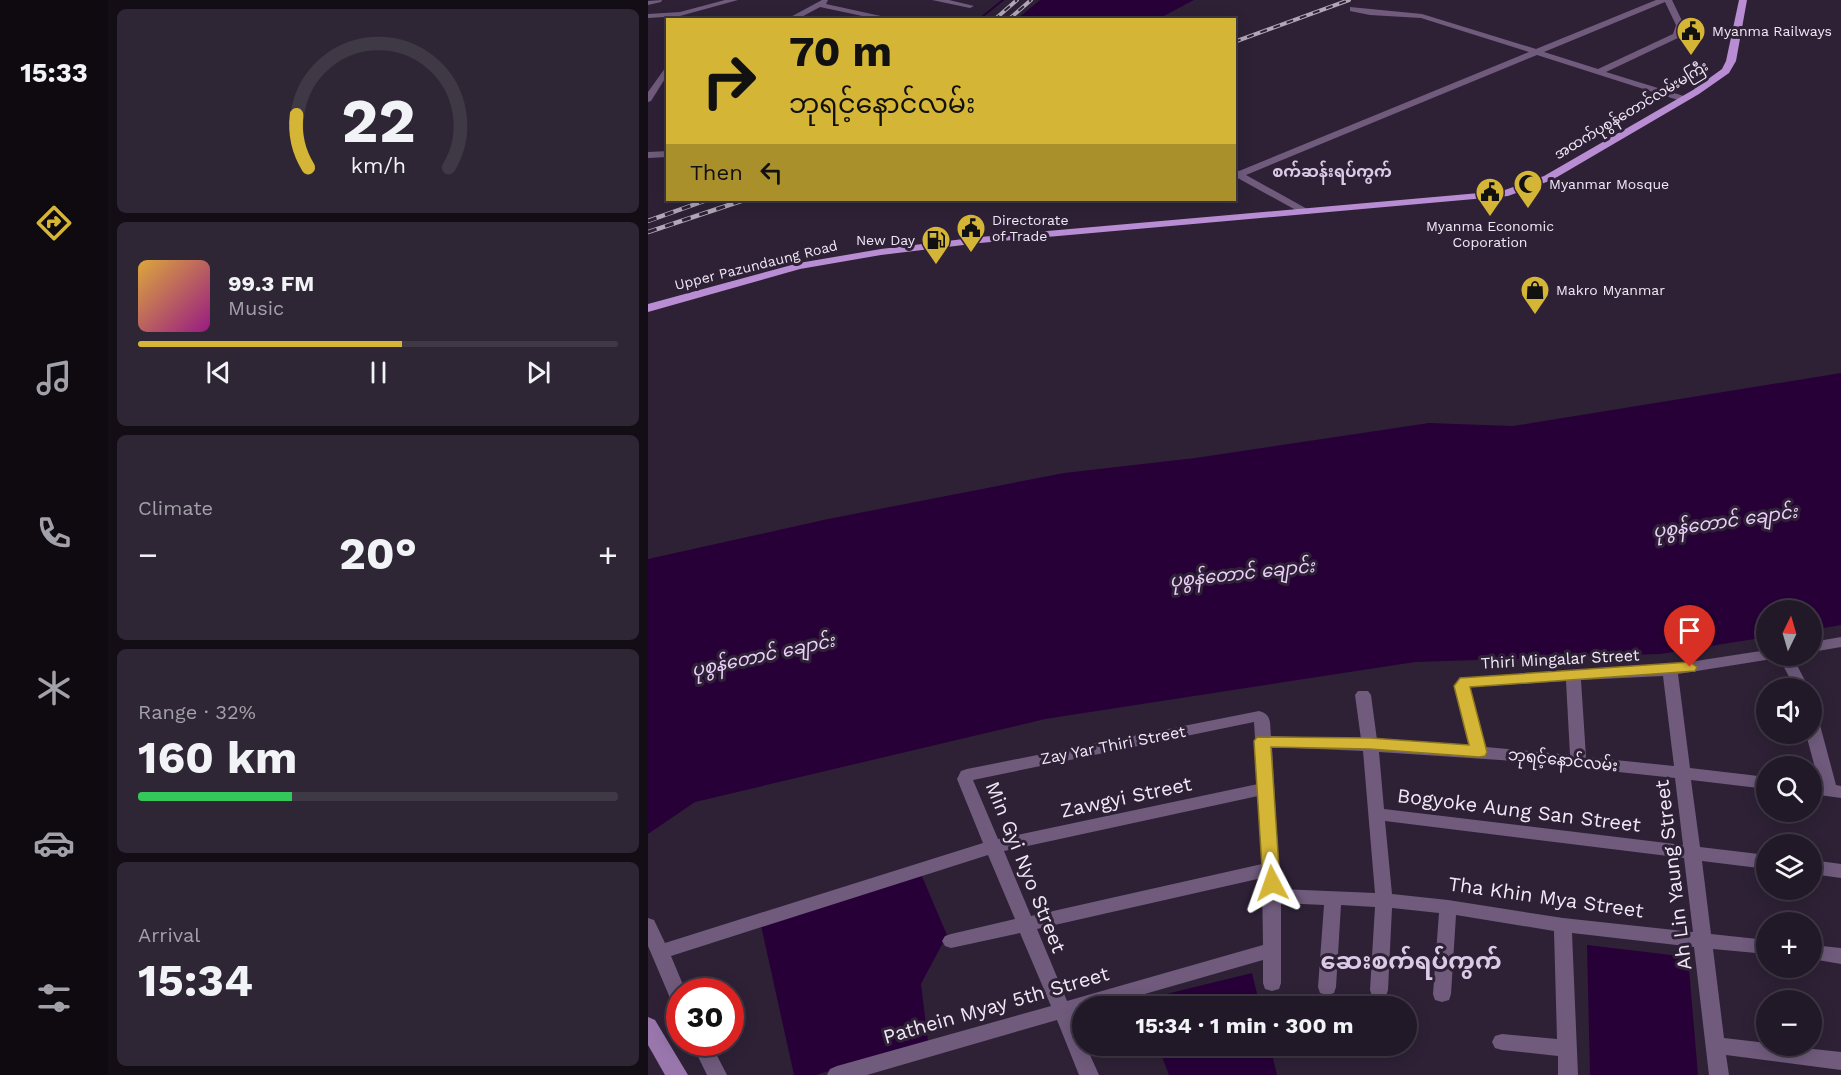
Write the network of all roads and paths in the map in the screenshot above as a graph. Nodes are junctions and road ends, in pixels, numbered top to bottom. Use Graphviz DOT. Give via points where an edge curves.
graph roads {
  1 [pos="658,0"];
  2 [pos="734,0"];
  3 [pos="830,0"];
  4 [pos="936,0"];
  5 [pos="1663,0"];
  6 [pos="1668,0"];
  7 [pos="1743,0"];
  8 [pos="648,3"];
  9 [pos="819,5"];
  10 [pos="970,6"];
  11 [pos="1353,9"];
  12 [pos="648,16"];
  13 [pos="793,18"];
  14 [pos="885,18"];
  15 [pos="1535,52"];
  16 [pos="666,69"];
  17 [pos="1599,72"];
  18 [pos="648,99"];
  19 [pos="1684,99"];
  20 [pos="666,154"];
  21 [pos="648,155"];
  22 [pos="1237,173"];
  23 [pos="1268,190"];
  24 [pos="1482,197"];
  25 [pos="1306,212"];
  26 [pos="1282,214"];
  27 [pos="648,308"];
  28 [pos="1841,642"];
  29 [pos="1822,645"];
  30 [pos="1756,657"];
  31 [pos="1670,670"];
  32 [pos="1572,675"];
  33 [pos="1363,695"];
  34 [pos="1262,741"];
  35 [pos="1370,744"];
  36 [pos="1816,744"];
  37 [pos="1479,752"];
  38 [pos="1578,762"];
  39 [pos="1683,772"];
  40 [pos="967,775"];
  41 [pos="1756,782"];
  42 [pos="1266,788"];
  43 [pos="1827,790"];
  44 [pos="1376,814"];
  45 [pos="995,846"];
  46 [pos="1693,853"];
  47 [pos="1756,861"];
  48 [pos="1822,868"];
  49 [pos="1271,869"];
  50 [pos="1841,871"];
  51 [pos="1272,896"];
  52 [pos="1333,897"];
  53 [pos="1384,900"];
  54 [pos="1448,907"];
  55 [pos="1024,923"];
  56 [pos="648,925"];
  57 [pos="1563,925"];
  58 [pos="1703,939"];
  59 [pos="951,941"];
  60 [pos="1756,946"];
  61 [pos="1272,950"];
  62 [pos="660,952"];
  63 [pos="1822,953"];
  64 [pos="1841,956"];
  65 [pos="671,978"];
  66 [pos="1272,983"];
  67 [pos="1328,987"];
  68 [pos="1379,990"];
  69 [pos="1442,994"];
  70 [pos="1061,1009"];
  71 [pos="648,1026"];
  72 [pos="1502,1042"];
  73 [pos="1716,1046"];
  74 [pos="1568,1048"];
  75 [pos="707,1056"];
  76 [pos="1841,1061"];
  77 [pos="677,1075"];
  78 [pos="717,1075"];
  79 [pos="837,1075"];
  80 [pos="1089,1075"];
  81 [pos="1568,1075"];
  82 [pos="1719,1075"];
  1 -- 8 [label="street"];
  2 -- 12 [label="street" via="680,14"];
  3 -- 9 [label="street"];
  4 -- 10 [label="street"];
  5 -- 15 [label="street"];
  6 -- 17 [label="street" via="1680,25 1677,35"];
  7 -- 19 [label="main road, အထက်ပုစွန်တောင်လမ်းမကြီး" via="1726,71"];
  9 -- 13 [label="street"];
  9 -- 14 [label="street"];
  11 -- 15 [label="street" via="1367,14 1422,16"];
  15 -- 17 [label="street"];
  15 -- 22 [label="street"];
  16 -- 18 [label="street"];
  17 -- 19 [label="street"];
  19 -- 24 [label="main road, အထက်ပုစွန်တောင်လမ်းမကြီး" via="1548,178"];
  20 -- 21 [label="street"];
  22 -- 23 [label="street"];
  23 -- 25 [label="street"];
  23 -- 26 [label="street"];
  24 -- 25 [label="main road, Upper Pazundaung Road"];
  25 -- 26 [label="main road, Upper Pazundaung Road"];
  26 -- 27 [label="main road, Upper Pazundaung Road" via="881,252 799,266"];
  28 -- 29 [label="street"];
  30 -- 31 [label="street, Thiri Mingalar Street"];
  31 -- 32 [label="street, Thiri Mingalar Street"];
  31 -- 39 [label="street, Ah Lin Yaung Street"];
  32 -- 37 [label="street, Thiri Mingalar Street" via="1463,683"];
  32 -- 38 [label="street"];
  33 -- 35 [label="street"];
  34 -- 35 [label="street, ဘုရင့်နောင်လမ်း"];
  34 -- 40 [label="street, Zay Yar Thiri Street" via="1259,716"];
  34 -- 42 [label="street"];
  35 -- 37 [label="street, ဘုရင့်နောင်လမ်း"];
  35 -- 44 [label="street"];
  36 -- 43 [label="street"];
  37 -- 38 [label="street, ဘုရင့်နောင်လမ်း"];
  38 -- 39 [label="street, ဘုရင့်နောင်လမ်း"];
  39 -- 41 [label="street, ဘုရင့်နောင်လမ်း"];
  39 -- 46 [label="street, Ah Lin Yaung Street"];
  40 -- 45 [label="street, Min Gyi Nyo Street" via="965,779"];
  42 -- 45 [label="street, Zawgyi Street"];
  42 -- 49 [label="street"];
  44 -- 46 [label="street, Bogyoke Aung San Street"];
  44 -- 53 [label="street"];
  45 -- 55 [label="street, Min Gyi Nyo Street"];
  45 -- 62 [label="street, Zawgyi Street"];
  46 -- 47 [label="street, Bogyoke Aung San Street"];
  46 -- 58 [label="street, Ah Lin Yaung Street"];
  48 -- 50 [label="street"];
  49 -- 51 [label="street"];
  49 -- 55 [label="street"];
  51 -- 52 [label="street, Tha Khin Mya Street"];
  51 -- 61 [label="street"];
  52 -- 53 [label="street, Tha Khin Mya Street"];
  52 -- 67 [label="street"];
  53 -- 54 [label="street, Tha Khin Mya Street"];
  53 -- 68 [label="street"];
  54 -- 57 [label="street, Tha Khin Mya Street"];
  54 -- 69 [label="street"];
  55 -- 59 [label="street"];
  55 -- 70 [label="street, Min Gyi Nyo Street"];
  56 -- 62 [label="street"];
  57 -- 58 [label="street, Tha Khin Mya Street"];
  57 -- 74 [label="street"];
  58 -- 60 [label="street, Tha Khin Mya Street"];
  58 -- 73 [label="street, Ah Lin Yaung Street"];
  61 -- 66 [label="street"];
  61 -- 70 [label="street, Pathein Myay 5th Street"];
  62 -- 65 [label="street"];
  63 -- 64 [label="street"];
  70 -- 79 [label="street, Pathein Myay 5th Street"];
  70 -- 80 [label="street, Min Gyi Nyo Street"];
  71 -- 77 [label="main road"];
  72 -- 74 [label="street"];
  73 -- 76 [label="street"];
  73 -- 82 [label="street, Ah Lin Yaung Street"];
  74 -- 81 [label="street"];
  75 -- 78 [label="street"];
}
